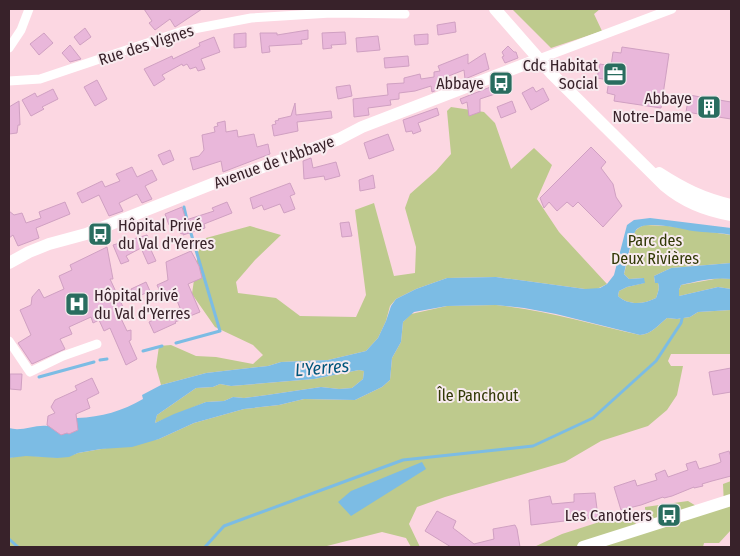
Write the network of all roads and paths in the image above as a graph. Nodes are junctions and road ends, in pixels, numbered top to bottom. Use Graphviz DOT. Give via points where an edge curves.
graph roads {
  1 [pos="29,9"];
  2 [pos="494,9"];
  3 [pos="653,9"];
  4 [pos="672,9"];
  5 [pos="405,14"];
  6 [pos="645,20"];
  7 [pos="9,48"];
  8 [pos="540,59"];
  9 [pos="9,81"];
  10 [pos="630,153"];
  11 [pos="731,205"];
  12 [pos="731,215"];
  13 [pos="9,263"];
  14 [pos="9,341"];
  15 [pos="97,344"];
  16 [pos="731,500"];
  17 [pos="731,506"];
  18 [pos="583,547"];
  19 [pos="600,547"];
  1 -- 7 [label="street"];
  2 -- 8 [label="street"];
  3 -- 6 [label="street"];
  4 -- 6 [label="street"];
  5 -- 9 [label="street, Rue des Vignes" via="331,13 251,18 183,31 40,79"];
  6 -- 8 [label="street"];
  8 -- 10 [label="street"];
  8 -- 13 [label="street, Avenue de l'Abbaye" via="362,126 340,139 212,184 120,222 29,252"];
  10 -- 11 [label="street" via="693,193"];
  10 -- 12 [label="street" via="673,193 710,210"];
  14 -- 15 [label="street" via="30,372"];
  16 -- 18 [label="street"];
  17 -- 19 [label="street"];
}
